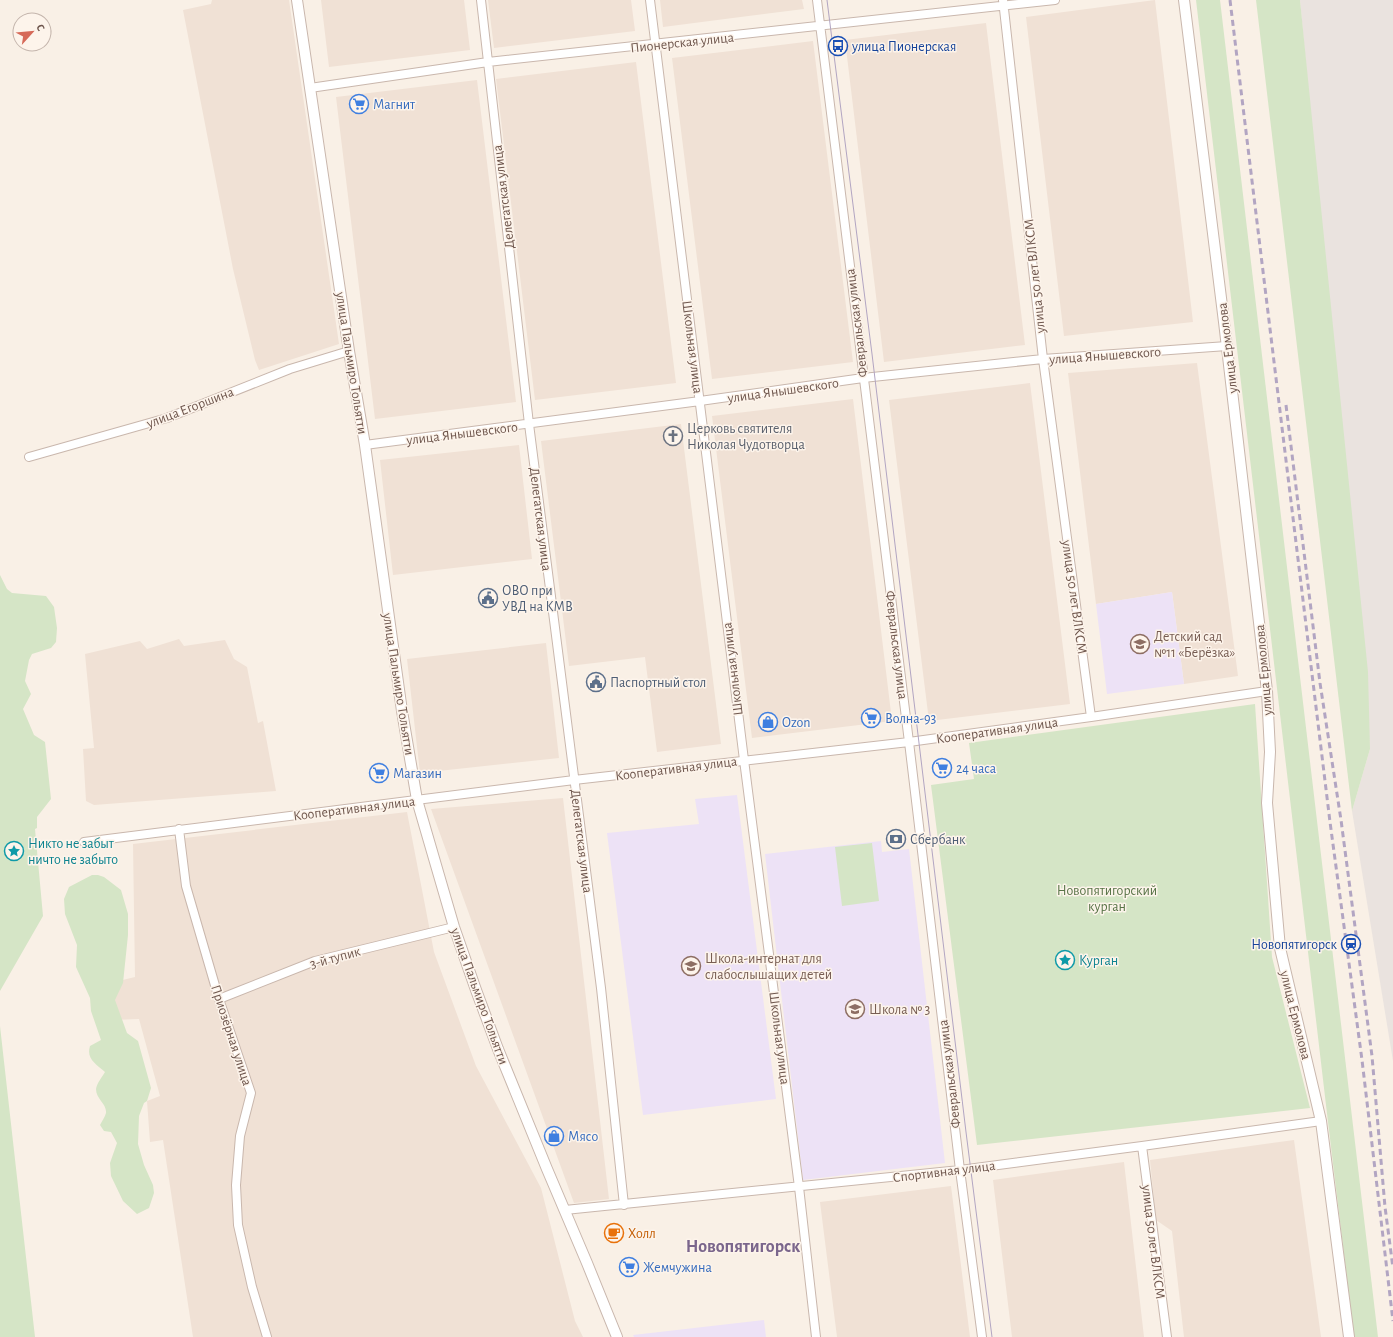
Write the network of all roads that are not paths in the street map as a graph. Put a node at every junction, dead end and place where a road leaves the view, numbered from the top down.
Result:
1 (297, 0) edge
2 (481, 0) edge
3 (650, 0) edge
4 (817, 0) edge
5 (1055, 0) edge
6 (1184, 0) edge
7 (1003, 3) edge
8 (820, 26) junction
9 (655, 44) junction
10 (488, 62) junction
11 (310, 88) junction
12 (1227, 346) junction
13 (349, 351) junction
14 (1043, 359) junction
15 (863, 378) junction
16 (700, 402) junction
17 (529, 424) junction
18 (365, 445) junction
19 (30, 457) dead end
20 (1267, 691) junction
21 (1091, 717) junction
22 (909, 742) junction
23 (744, 760) junction
24 (574, 780) junction
25 (417, 800) junction
26 (179, 829) junction
27 (84, 842) dead end
28 (454, 927) junction
29 (219, 999) junction
30 (1321, 1121) junction
31 (1142, 1146) junction
32 (960, 1170) junction
33 (799, 1187) junction
34 (624, 1205) junction
35 (565, 1210) junction
36 (267, 1337) edge
37 (616, 1337) edge
38 (816, 1337) edge
39 (982, 1337) edge
40 (1166, 1337) edge
41 (1349, 1337) edge

1 - 11 street, улица Пальмиро Тольятти
2 - 10 street, Делегатская улица
3 - 9 street, Школьная улица
4 - 8 street, Февральская улица
5 - 7 street, Пионерская улица
6 - 12 street, улица Ермолова
7 - 8 street, Пионерская улица
7 - 14 street, улица 50 лет ВЛКСМ
8 - 9 street, Пионерская улица
8 - 15 street, Февральская улица
9 - 10 street, Пионерская улица
9 - 16 street, Школьная улица
10 - 11 street, Пионерская улица
10 - 17 street, Делегатская улица
11 - 13 street, улица Пальмиро Тольятти
12 - 14 street, улица Янышевского
12 - 20 street, улица Ермолова
13 - 18 street, улица Пальмиро Тольятти
13 - 19 street, улица Егоршина
14 - 15 street, улица Янышевского
14 - 21 street, улица 50 лет ВЛКСМ
15 - 16 street, улица Янышевского
15 - 22 street, Февральская улица
16 - 17 street, улица Янышевского
16 - 23 street, Школьная улица
17 - 18 street, улица Янышевского
17 - 24 street, Делегатская улица
18 - 25 street, улица Пальмиро Тольятти
20 - 21 street, Кооперативная улица
20 - 30 street, улица Ермолова
21 - 22 street, Кооперативная улица
22 - 23 street, Кооперативная улица
22 - 32 street, Февральская улица
23 - 24 street, Кооперативная улица
23 - 33 street, Школьная улица
24 - 25 street, Кооперативная улица
24 - 34 street, Делегатская улица
25 - 26 street, Кооперативная улица
25 - 28 street, улица Пальмиро Тольятти
26 - 27 street, Кооперативная улица
26 - 29 street, Приозёрная улица
28 - 29 street, 3-й тупик
28 - 35 street, улица Пальмиро Тольятти
29 - 36 street, Приозёрная улица
30 - 31 street, Спортивная улица
30 - 41 street, улица Ермолова
31 - 32 street, Спортивная улица
31 - 40 street, улица 50 лет ВЛКСМ
32 - 33 street, Спортивная улица
32 - 39 street, Февральская улица
33 - 34 street, Спортивная улица
33 - 38 street, Школьная улица
34 - 35 street, Спортивная улица
35 - 37 street, улица Пальмиро Тольятти

